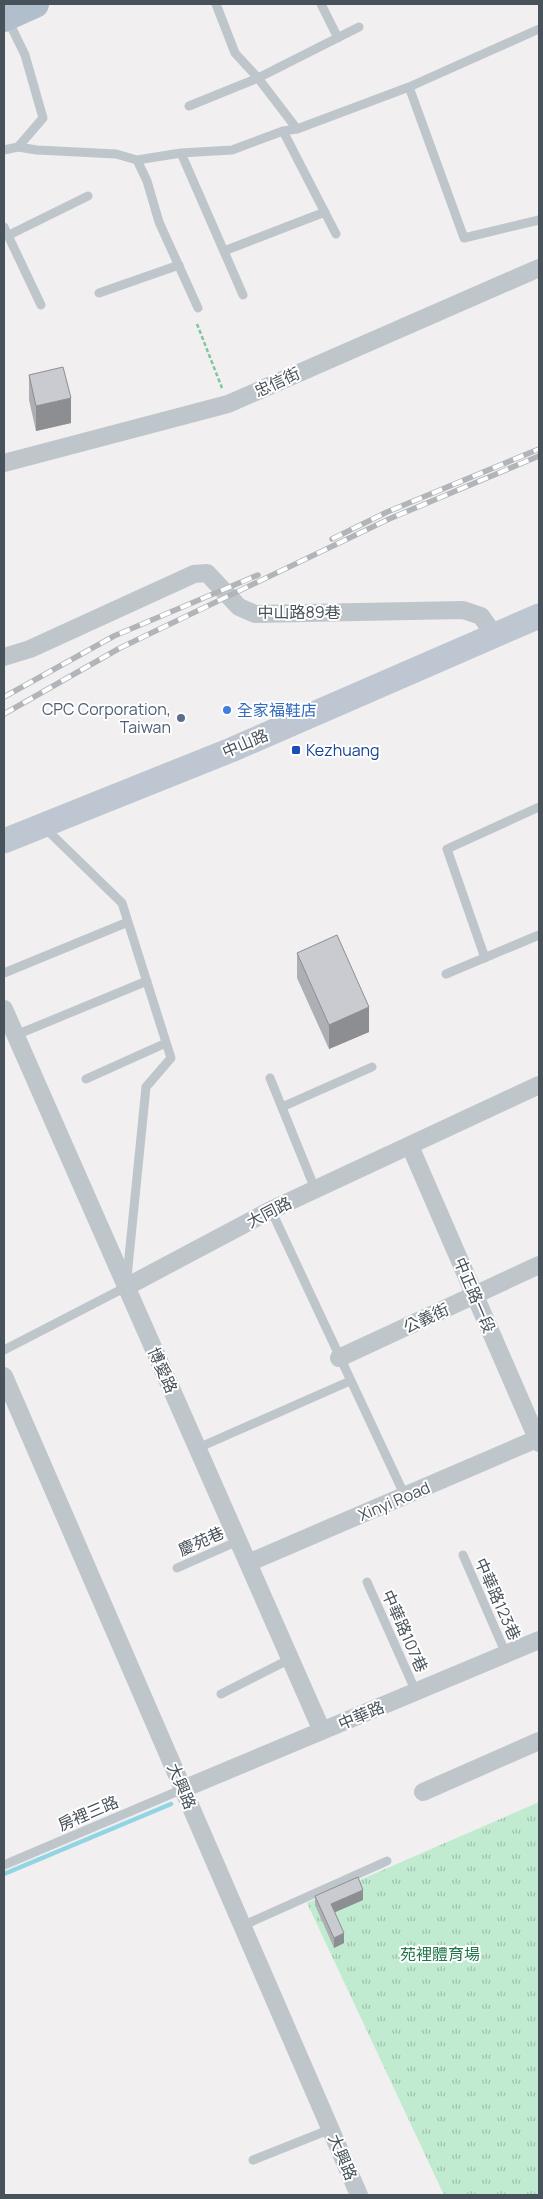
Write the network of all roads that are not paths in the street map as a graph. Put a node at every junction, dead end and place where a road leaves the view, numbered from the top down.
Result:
1 (35, 4) edge
2 (216, 4) edge
3 (321, 4) edge
4 (5, 17) edge
5 (359, 27) dead end
6 (539, 29) edge
7 (338, 38) junction
8 (258, 78) junction
9 (409, 87) junction
10 (189, 106) dead end
11 (296, 129) junction
12 (283, 131) junction
13 (18, 147) junction
14 (4, 150) edge
15 (180, 153) junction
16 (137, 160) junction
17 (88, 196) dead end
18 (324, 212) junction
19 (539, 220) edge
20 (4, 227) edge
21 (336, 234) dead end
22 (8, 236) junction
23 (224, 251) junction
24 (179, 265) junction
25 (539, 268) edge
26 (99, 293) dead end
27 (243, 294) dead end
28 (41, 304) dead end
29 (198, 308) dead end
30 (4, 463) edge
31 (539, 616) edge
32 (495, 636) junction
33 (4, 657) edge
34 (539, 807) edge
35 (43, 826) junction
36 (4, 841) edge
37 (128, 922) junction
38 (539, 935) edge
39 (485, 958) junction
40 (4, 973) edge
41 (446, 974) dead end
42 (147, 981) junction
43 (4, 1009) edge
44 (16, 1036) junction
45 (166, 1043) junction
46 (372, 1067) dead end
47 (270, 1078) dead end
48 (86, 1079) dead end
49 (539, 1085) edge
50 (282, 1107) junction
51 (410, 1146) junction
52 (316, 1190) junction
53 (272, 1210) junction
54 (539, 1266) edge
55 (126, 1287) junction
56 (475, 1295) junction
57 (4, 1350) edge
58 (339, 1358) junction
59 (4, 1376) edge
60 (350, 1381) junction
61 (539, 1440) edge
62 (198, 1448) junction
63 (405, 1496) junction
64 (238, 1541) junction
65 (462, 1555) dead end
66 (248, 1563) junction
67 (176, 1568) dead end
68 (367, 1582) dead end
69 (539, 1640) edge
70 (506, 1654) junction
71 (290, 1659) junction
72 (416, 1692) junction
73 (221, 1694) dead end
74 (322, 1731) junction
75 (539, 1741) edge
76 (183, 1789) junction
77 (423, 1792) dead end
78 (387, 1861) dead end
79 (4, 1865) edge
80 (242, 1926) junction
81 (330, 2129) junction
82 (253, 2160) dead end
83 (360, 2195) edge

1 - 4 main road
2 - 8 lane
3 - 7 lane
4 - 13 lane
5 - 7 lane
6 - 9 lane
7 - 8 lane
8 - 10 lane
8 - 11 lane
9 - 11 lane
9 - 19 lane
11 - 12 lane
12 - 15 lane
12 - 18 lane
13 - 14 lane
13 - 16 lane
15 - 16 lane
15 - 23 lane
16 - 24 lane
17 - 22 lane
18 - 21 lane
18 - 23 lane
20 - 22 lane
22 - 28 lane
23 - 27 lane
24 - 26 lane
24 - 29 lane
25 - 30 street, 忠信街
31 - 32 street, 中山路
32 - 33 street, 中山路89巷
32 - 35 street, 中山路
34 - 39 lane
35 - 36 street, 中山路
35 - 37 lane
37 - 40 lane
37 - 42 lane
38 - 39 lane
39 - 41 lane
42 - 44 lane
42 - 45 lane
43 - 44 street, 博愛路
44 - 55 street, 博愛路
45 - 48 lane
45 - 55 lane
46 - 50 lane
47 - 50 lane
49 - 51 street, 大同路
50 - 52 lane
51 - 52 street, 大同路
51 - 56 street, 中正路一段
52 - 53 street, 大同路
53 - 55 street, 大同路
53 - 58 lane
54 - 56 street, 公義街
55 - 57 lane, 大同路
55 - 62 street, 博愛路
56 - 58 street, 公義街
56 - 61 street, 中正路一段
58 - 60 lane
59 - 76 street, 大興路
60 - 62 lane
60 - 63 lane
61 - 63 street, Xinyi Road
62 - 64 street, 博愛路
63 - 66 street, Xinyi Road
64 - 66 street, 博愛路
64 - 67 lane, 慶苑巷
65 - 70 lane, 中華路123巷
66 - 71 street, 博愛路
68 - 72 lane, 中華路107巷
69 - 70 street, 中華路
70 - 72 street, 中華路
71 - 73 lane
71 - 74 street, 博愛路
72 - 74 street, 中華路
74 - 76 street, 中華路
75 - 77 street
76 - 79 lane, 房裡三路
76 - 80 street, 大興路
78 - 80 lane
80 - 81 street, 大興路
81 - 82 lane
81 - 83 street, 大興路

